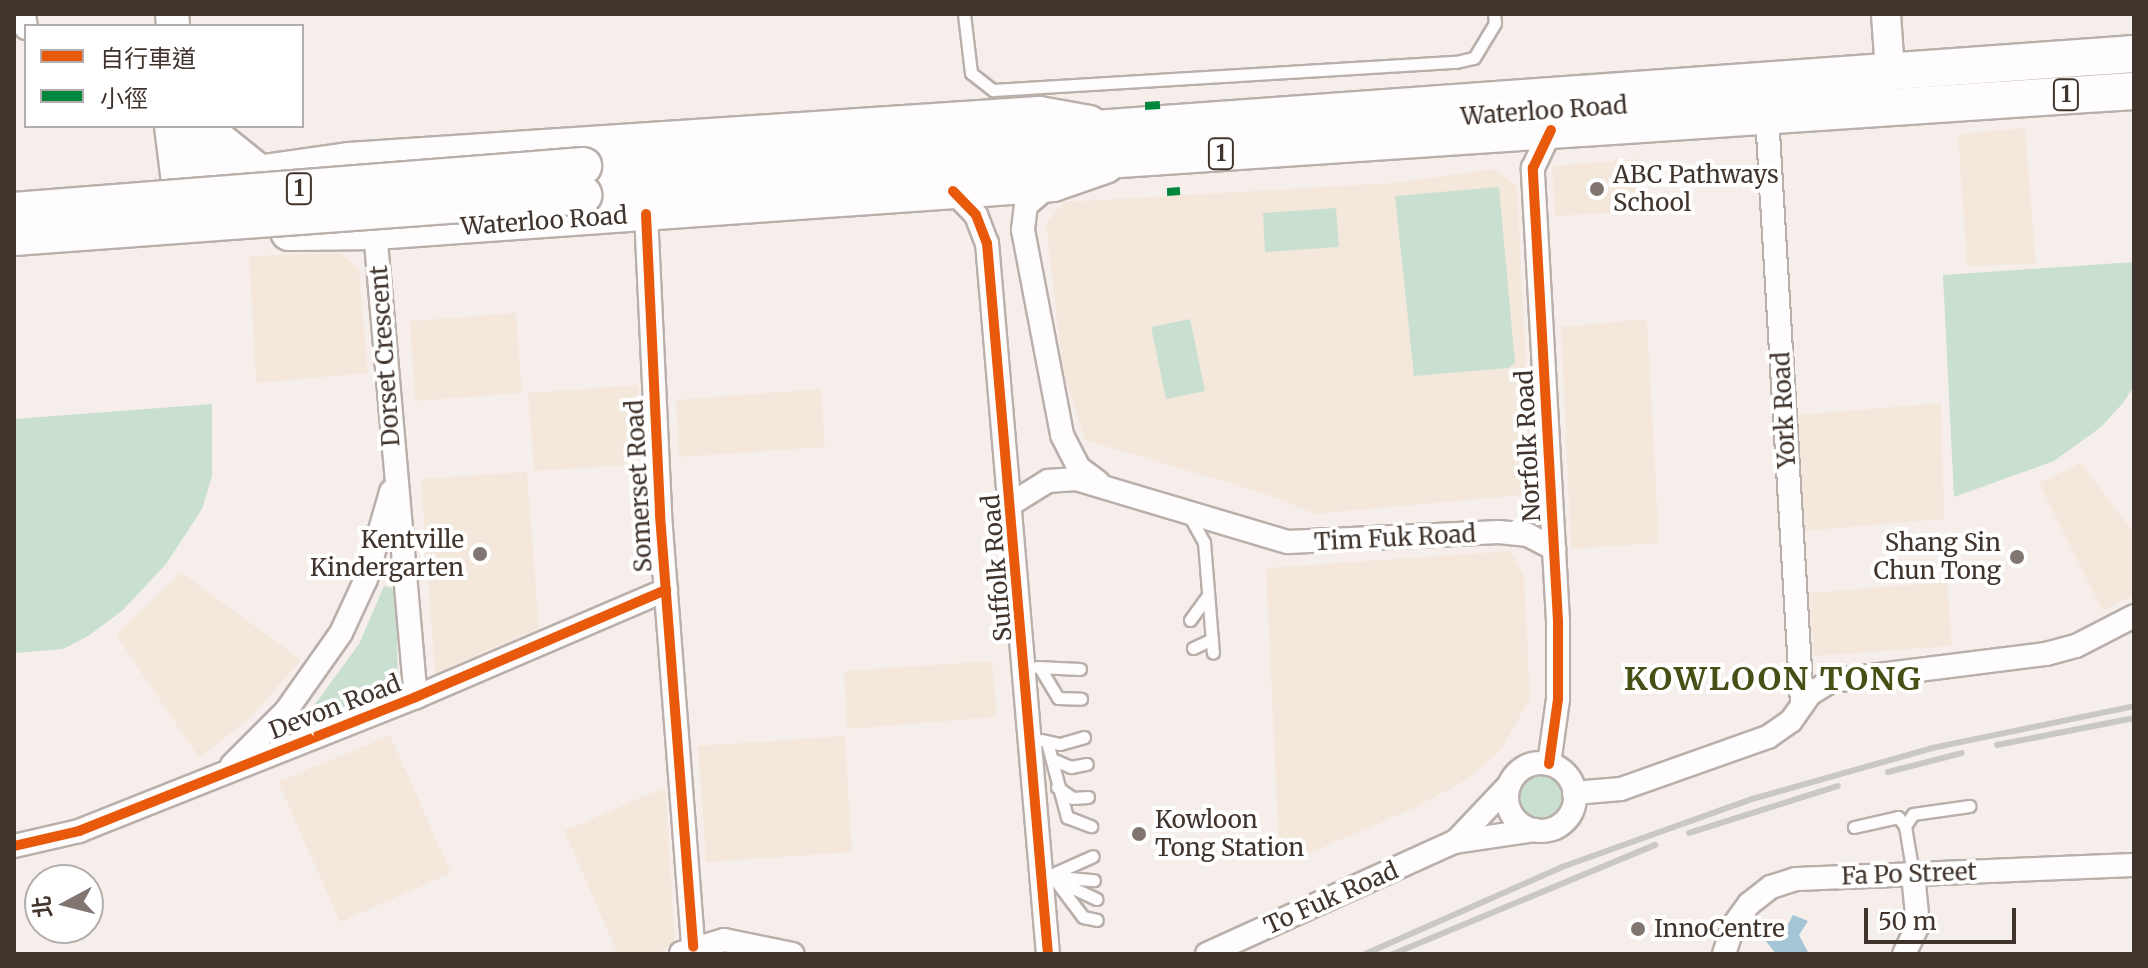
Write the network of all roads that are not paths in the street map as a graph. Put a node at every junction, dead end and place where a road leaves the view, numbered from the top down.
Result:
1 (964, 14) edge
2 (1494, 14) edge
3 (1886, 14) edge
4 (2134, 54) edge
5 (1890, 71) junction
6 (2134, 91) edge
7 (1922, 104) junction
8 (1767, 116) junction
9 (1102, 127) junction
10 (193, 128) edge
11 (194, 128) edge
12 (1551, 130) junction
13 (349, 161) junction
14 (1118, 161) junction
15 (256, 171) junction
16 (583, 181) junction
17 (191, 183) junction
18 (1053, 183) junction
19 (953, 191) junction
20 (14, 197) edge
21 (14, 211) edge
22 (646, 214) junction
23 (363, 231) junction
24 (197, 235) junction
25 (14, 237) edge
26 (14, 251) edge
27 (395, 480) junction
28 (1098, 482) junction
29 (1011, 504) junction
30 (1173, 505) junction
31 (1554, 549) junction
32 (666, 590) junction
33 (1209, 593) junction
34 (2134, 616) edge
35 (1190, 620) dead end
36 (1212, 639) junction
37 (1193, 648) dead end
38 (1213, 653) dead end
39 (1032, 663) junction
40 (1080, 669) dead end
41 (416, 697) junction
42 (1081, 699) dead end
43 (1558, 699) junction
44 (1802, 704) junction
45 (1084, 737) dead end
46 (1039, 739) junction
47 (1052, 759) junction
48 (1087, 764) dead end
49 (1549, 764) junction
50 (226, 771) junction
51 (1509, 785) junction
52 (1057, 787) junction
53 (1613, 791) junction
54 (1574, 793) junction
55 (1088, 797) dead end
56 (1969, 806) dead end
57 (1091, 826) dead end
58 (1905, 826) junction
59 (1854, 827) dead end
60 (1535, 830) junction
61 (1454, 842) junction
62 (14, 846) edge
63 (1093, 856) dead end
64 (2134, 865) edge
65 (1913, 874) junction
66 (1047, 877) junction
67 (1094, 880) dead end
68 (1096, 899) dead end
69 (1097, 920) dead end
70 (687, 951) edge
71 (793, 954) edge
72 (1048, 954) edge
73 (1207, 954) edge
74 (1724, 954) edge
75 (1904, 954) edge

1 - 2 lane
3 - 5 street
4 - 5 main road, Waterloo Road / 1
5 - 7 main road
5 - 9 main road, Waterloo Road / 1
6 - 7 main road, Waterloo Road / 1
7 - 8 main road, Waterloo Road / 1
8 - 12 main road, Waterloo Road / 1
8 - 44 street, York Road
9 - 13 main road, Waterloo Road
9 - 16 main road, Waterloo Road / 1
10 - 17 main road
11 - 15 main road
12 - 14 main road, Waterloo Road / 1
12 - 31 street, Norfolk Road
13 - 15 main road, Waterloo Road
13 - 23 main road
14 - 16 main road, Waterloo Road / 1
14 - 18 main road, Waterloo Road
15 - 17 main road, Waterloo Road
16 - 21 main road, Waterloo Road / 1, bridge
16 - 25 main road, Waterloo Road / 1, bridge
17 - 20 main road, Waterloo Road
17 - 24 main road
18 - 19 main road, Waterloo Road
18 - 28 street, Tim Fuk Road
19 - 22 main road, Waterloo Road
19 - 29 street, Suffolk Road
22 - 23 main road, Waterloo Road
22 - 32 street, Somerset Road
23 - 24 main road, Waterloo Road
23 - 27 street, Dorset Crescent
24 - 26 main road, Waterloo Road
27 - 41 street, Dorset Crescent
27 - 50 street, Dorset Crescent
28 - 29 street, Tim Fuk Road
28 - 30 street, Tim Fuk Road
29 - 39 street, Suffolk Road
30 - 31 street, Tim Fuk Road
30 - 33 lane
31 - 43 street, Norfolk Road
32 - 41 street, Devon Road
32 - 70 street, Somerset Road
33 - 35 lane
33 - 36 lane
34 - 44 street
36 - 37 lane
36 - 38 lane
39 - 40 lane
39 - 42 lane
39 - 46 street, Suffolk Road
41 - 50 street, Devon Road
43 - 49 street, Norfolk Road
43 - 53 street
44 - 53 street
45 - 46 lane
46 - 47 lane
46 - 66 street, Suffolk Road
47 - 48 lane
47 - 52 lane
49 - 51 street, To Fuk Road
49 - 54 street
50 - 62 street, Devon Road
51 - 60 street
51 - 61 street, To Fuk Road
52 - 55 lane
52 - 57 lane
53 - 54 street
54 - 60 street, To Fuk Road
56 - 58 lane
58 - 59 lane
58 - 65 lane
60 - 61 street, To Fuk Road
61 - 73 street, To Fuk Road
63 - 66 lane
64 - 65 street, Fa Po Street
65 - 74 street, Fa Po Street
65 - 75 street
66 - 67 lane
66 - 68 lane
66 - 69 lane
66 - 72 street, Suffolk Road
70 - 71 street

